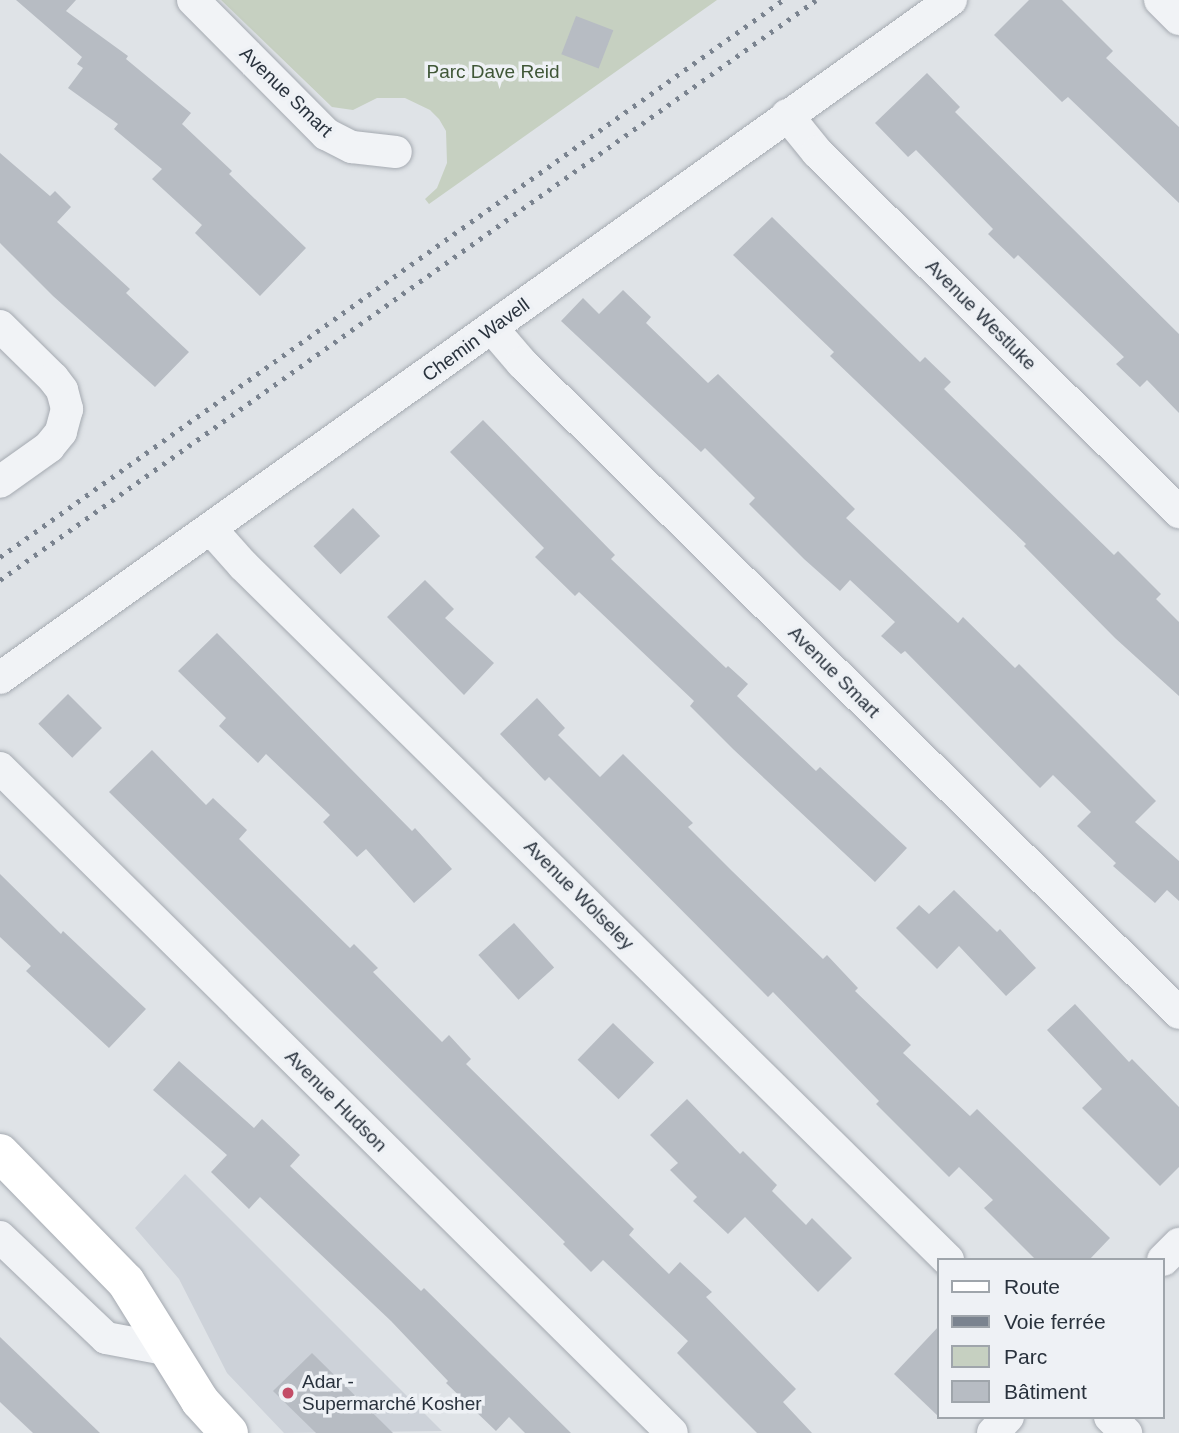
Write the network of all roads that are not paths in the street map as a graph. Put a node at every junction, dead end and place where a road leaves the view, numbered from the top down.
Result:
1 (192, 0) edge
2 (951, 0) edge
3 (787, 115) junction
4 (396, 152) dead end
5 (0, 326) edge
6 (492, 328) junction
7 (0, 482) edge
8 (1179, 512) edge
9 (211, 529) junction
10 (0, 678) edge
11 (0, 768) edge
12 (1179, 1013) edge
13 (0, 1153) edge
14 (0, 1237) edge
15 (1179, 1244) edge
16 (946, 1258) edge
17 (1165, 1258) edge
18 (170, 1350) junction
19 (1006, 1419) edge
20 (1112, 1419) edge
21 (229, 1433) edge
22 (672, 1433) edge
23 (993, 1433) edge
24 (1126, 1433) edge

1 - 4 street, Avenue Smart
2 - 3 street, Chemin Wavell
3 - 6 street, Chemin Wavell
3 - 8 street, Avenue Westluke
5 - 7 street
6 - 9 street, Chemin Wavell
6 - 12 street, Avenue Smart
9 - 10 street, Chemin Wavell
9 - 16 street, Avenue Wolseley
11 - 22 street, Avenue Hudson
13 - 18 street
14 - 18 street
15 - 17 street
18 - 21 street
19 - 23 street
20 - 24 street

